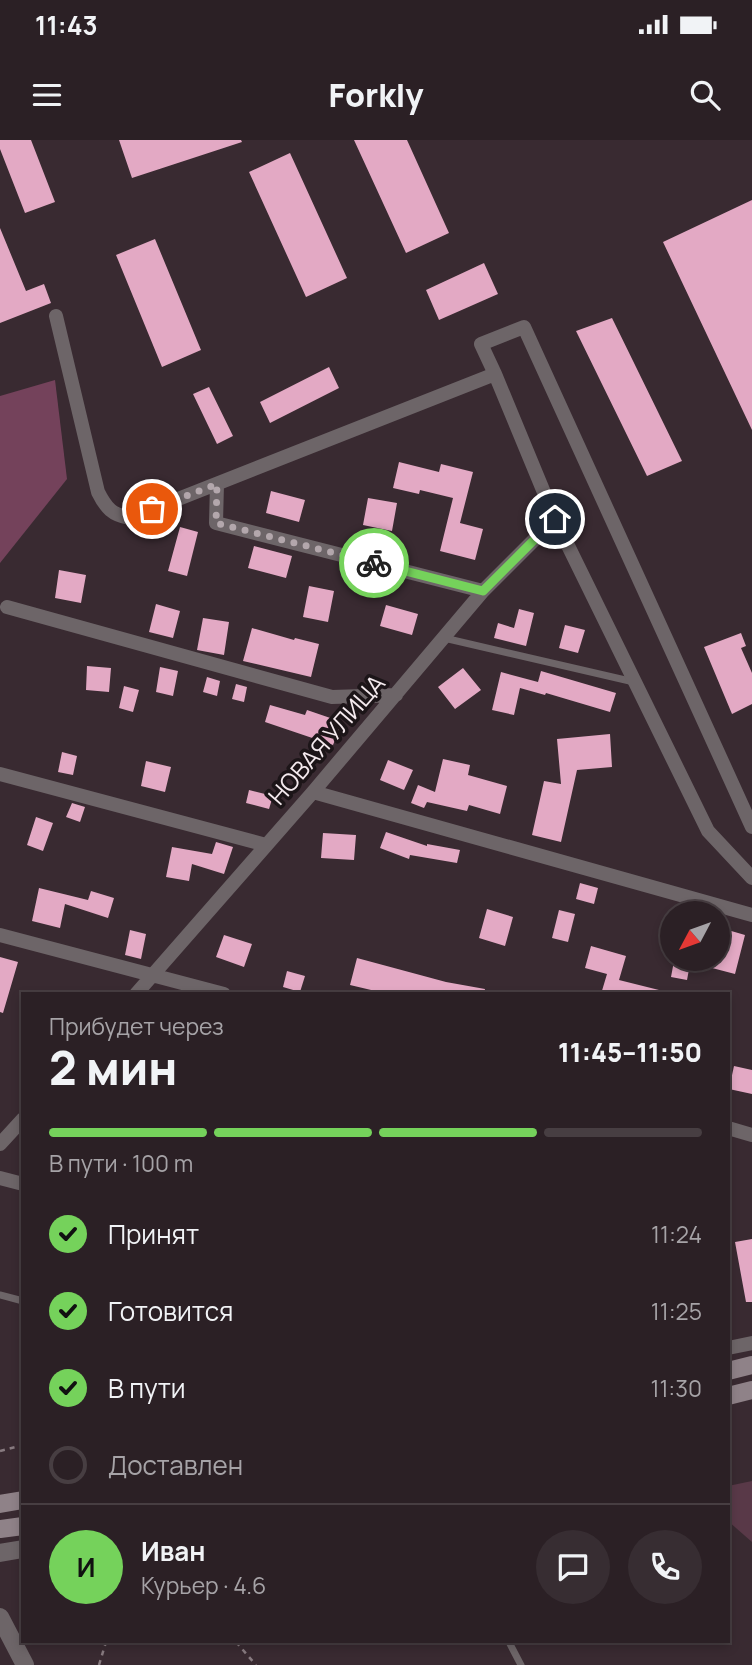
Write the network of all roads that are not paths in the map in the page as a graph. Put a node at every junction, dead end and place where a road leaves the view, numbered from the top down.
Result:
1 (56, 316) dead end
2 (495, 374) junction
3 (217, 484) junction
4 (555, 519) junction
5 (483, 591) junction
6 (7, 607) dead end
7 (444, 638) junction
8 (636, 683) junction
9 (396, 695) junction
10 (0, 774) edge
11 (313, 792) junction
12 (752, 827) edge
13 (266, 845) junction
14 (752, 878) edge
15 (752, 915) edge
16 (0, 935) edge
17 (153, 975) junction
18 (138, 992) edge
19 (217, 992) edge
20 (21, 1121) edge
21 (730, 1129) edge
22 (752, 1135) edge
23 (0, 1144) edge
24 (0, 1178) edge
25 (21, 1183) edge
26 (0, 1295) edge
27 (21, 1300) edge
28 (752, 1343) edge
29 (730, 1348) edge
30 (752, 1365) edge
31 (730, 1370) edge
32 (752, 1390) edge
33 (730, 1396) edge
34 (21, 1500) edge
35 (0, 1504) edge
36 (21, 1526) edge
37 (0, 1530) edge
38 (21, 1549) edge
39 (0, 1553) edge
40 (0, 1617) edge
41 (510, 1643) edge
42 (25, 1665) edge
43 (521, 1665) edge

1 - 3 street
2 - 3 street
2 - 4 street
2 - 12 street
3 - 5 street
4 - 5 street, НОВАЯ УЛИЦА
4 - 8 street
5 - 7 street, НОВАЯ УЛИЦА
6 - 9 street
7 - 8 lane
7 - 9 street, НОВАЯ УЛИЦА
8 - 14 street
9 - 11 street, НОВАЯ УЛИЦА
10 - 13 street
11 - 13 street, НОВАЯ УЛИЦА
11 - 15 street
13 - 17 street, НОВАЯ УЛИЦА
16 - 17 street
17 - 18 street, НОВАЯ УЛИЦА
17 - 19 street
20 - 23 street
21 - 22 street
24 - 25 street
26 - 27 lane
28 - 29 street
30 - 31 main road
32 - 33 main road
34 - 35 main road
36 - 37 main road
38 - 39 street
40 - 42 street
41 - 43 lane

